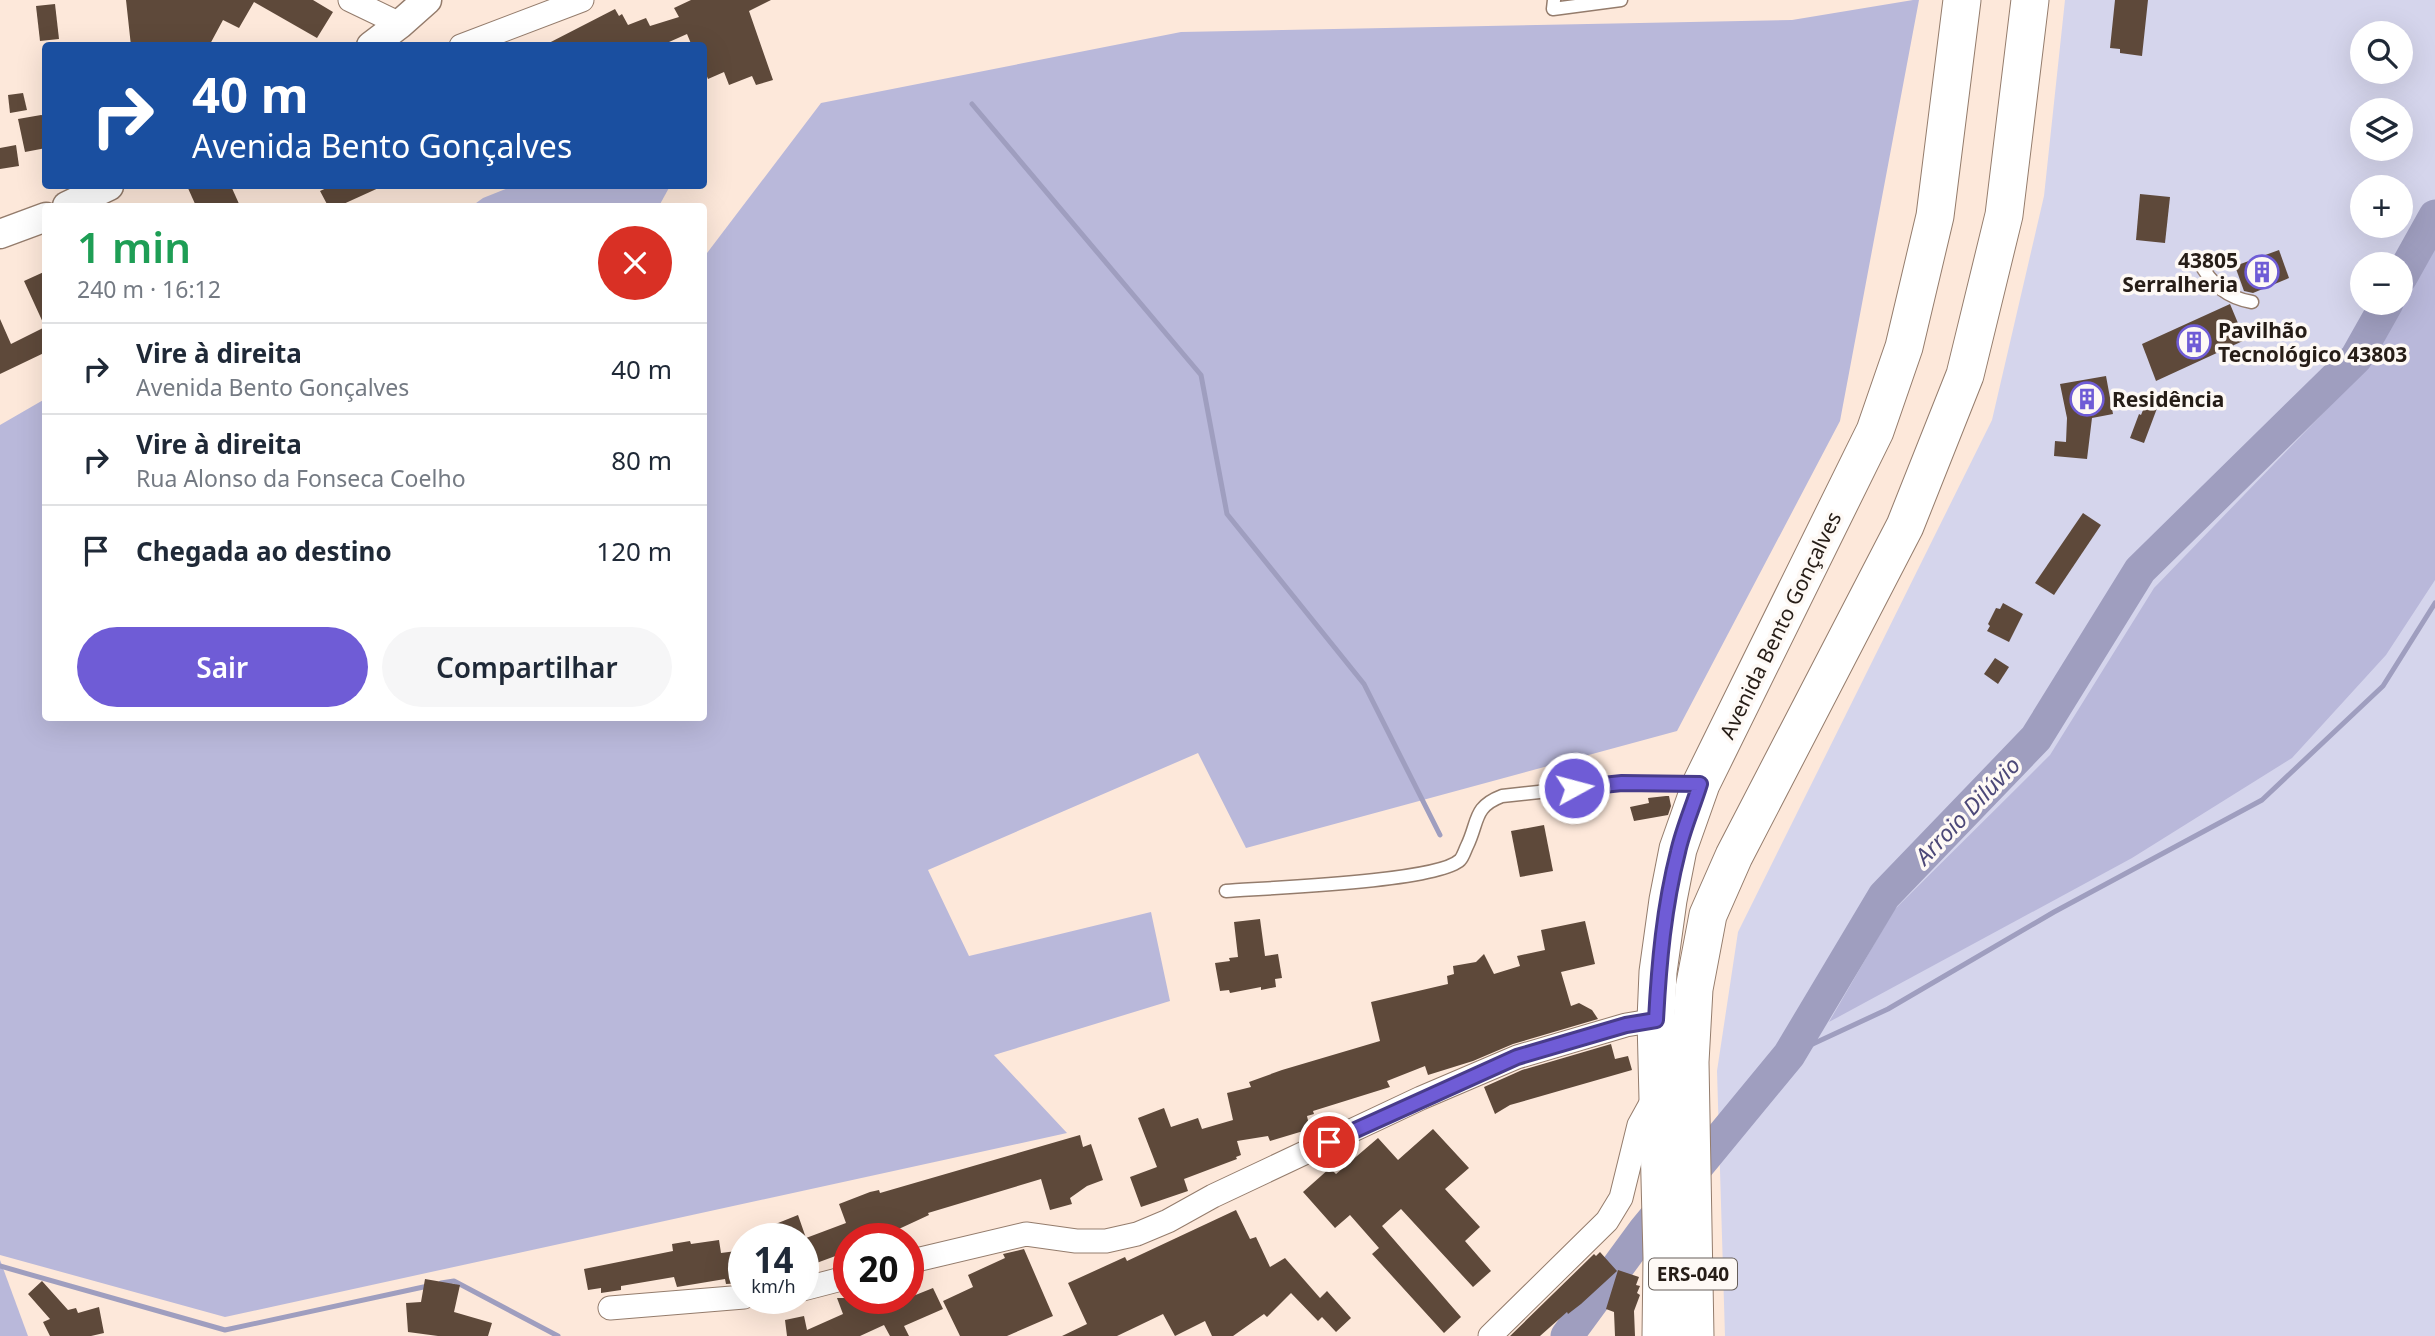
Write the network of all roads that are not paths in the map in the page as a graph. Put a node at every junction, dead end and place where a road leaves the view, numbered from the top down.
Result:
1 (350, 0) edge
2 (427, 0) edge
3 (582, 0) edge
4 (1554, 0) edge
5 (1621, 0) edge
6 (1962, 0) edge
7 (2030, 0) edge
8 (400, 24) junction
9 (376, 42) edge
10 (472, 42) edge
11 (103, 189) edge
12 (72, 203) edge
13 (42, 218) edge
14 (0, 234) edge
15 (2199, 261) dead end
16 (2252, 302) dead end
17 (1700, 784) junction
18 (1226, 891) dead end
19 (1656, 1020) junction
20 (1675, 1095) junction
21 (924, 1258) edge
22 (728, 1298) edge
23 (610, 1308) dead end
24 (1490, 1336) edge
25 (1661, 1336) edge
26 (1695, 1336) edge

1 - 8 street
2 - 8 street
3 - 10 street
4 - 5 lane
6 - 17 main road, Avenida Bento Gonçalves
7 - 20 main road, Avenida Bento Gonçalves
8 - 9 street
11 - 12 street
13 - 14 street
15 - 16 lane
17 - 18 lane
17 - 19 main road, Avenida Bento Gonçalves
19 - 20 main road, Avenida Bento Gonçalves
19 - 21 street
20 - 24 street
20 - 25 main road, Avenida Bento Gonçalves / ERS-040
20 - 26 main road, Avenida Bento Gonçalves / ERS-040
22 - 23 street

